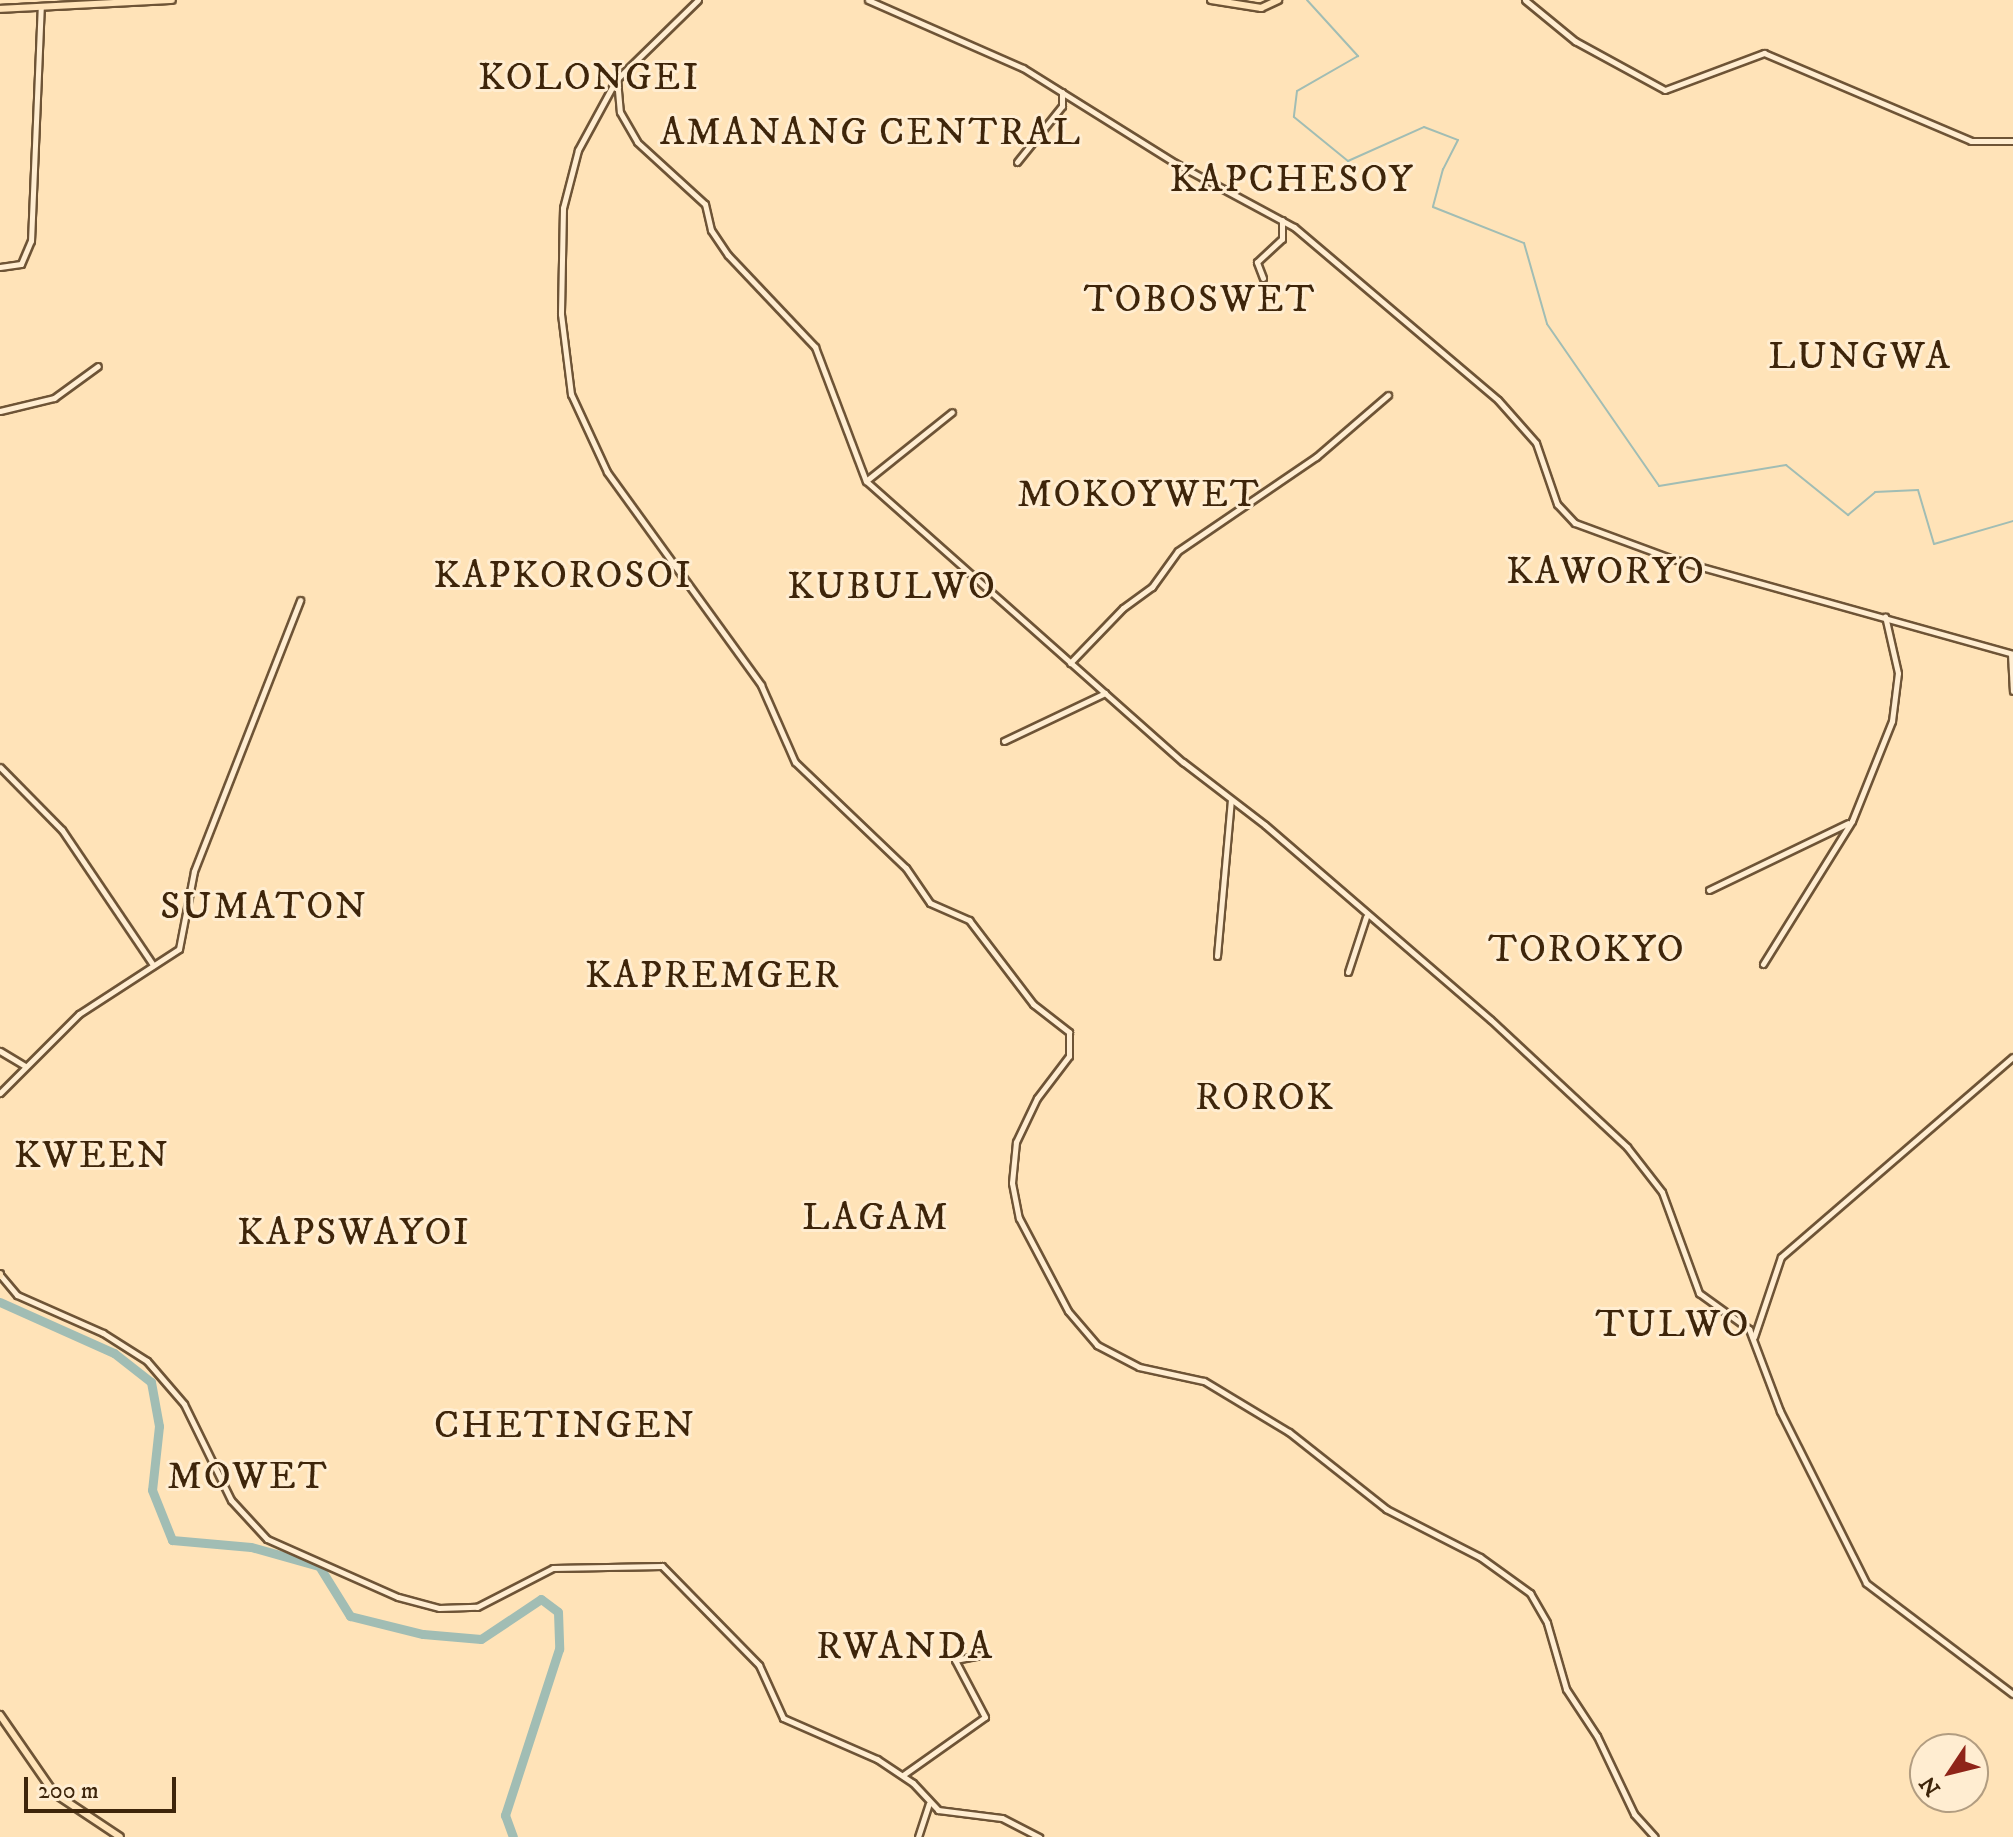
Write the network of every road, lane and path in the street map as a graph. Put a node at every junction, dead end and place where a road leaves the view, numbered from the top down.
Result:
1 (172, 0) edge
2 (698, 0) edge
3 (868, 0) edge
4 (1211, 0) edge
5 (1278, 0) edge
6 (1525, 0) edge
7 (144, 1) edge
8 (89, 2) edge
9 (41, 7) junction
10 (0, 9) edge
11 (617, 79) junction
12 (1062, 91) junction
13 (2013, 141) edge
14 (1017, 162) dead end
15 (1282, 219) junction
16 (0, 267) edge
17 (1263, 278) dead end
18 (98, 366) dead end
19 (1388, 395) dead end
20 (0, 411) edge
21 (952, 412) dead end
22 (866, 481) junction
23 (300, 600) dead end
24 (1885, 615) junction
25 (2012, 654) edge
26 (1070, 663) junction
27 (2013, 691) edge
28 (1105, 693) junction
29 (1004, 741) dead end
30 (0, 767) edge
31 (1231, 799) junction
32 (1852, 821) junction
33 (1709, 890) dead end
34 (1366, 917) junction
35 (1217, 956) dead end
36 (1763, 964) dead end
37 (153, 965) junction
38 (1348, 972) dead end
39 (0, 1051) edge
40 (2013, 1057) edge
41 (25, 1066) junction
42 (0, 1093) edge
43 (0, 1275) edge
44 (1753, 1338) junction
45 (980, 1655) dead end
46 (2012, 1692) edge
47 (0, 1715) edge
48 (903, 1775) junction
49 (929, 1804) junction
50 (120, 1837) edge
51 (918, 1837) edge
52 (1039, 1837) edge
53 (1655, 1837) edge

1 - 7 main road
2 - 11 street
3 - 12 street
4 - 5 main road
6 - 13 street
7 - 8 main road
8 - 9 main road
9 - 10 main road
9 - 16 street
11 - 22 street
11 - 53 street
12 - 14 street
12 - 15 street
15 - 17 street
15 - 24 street
18 - 20 street
19 - 26 street
21 - 22 street
22 - 26 street
23 - 37 street
24 - 25 street
24 - 32 street
25 - 27 street
26 - 28 street
28 - 29 street
28 - 31 street
30 - 37 street
31 - 34 street
31 - 35 street
32 - 33 street
32 - 36 street
34 - 38 street
34 - 44 street
37 - 41 street
39 - 41 street
40 - 44 street
41 - 42 street
43 - 48 street
44 - 46 street
45 - 48 street
47 - 50 main road
48 - 49 street
49 - 51 street
49 - 52 street

